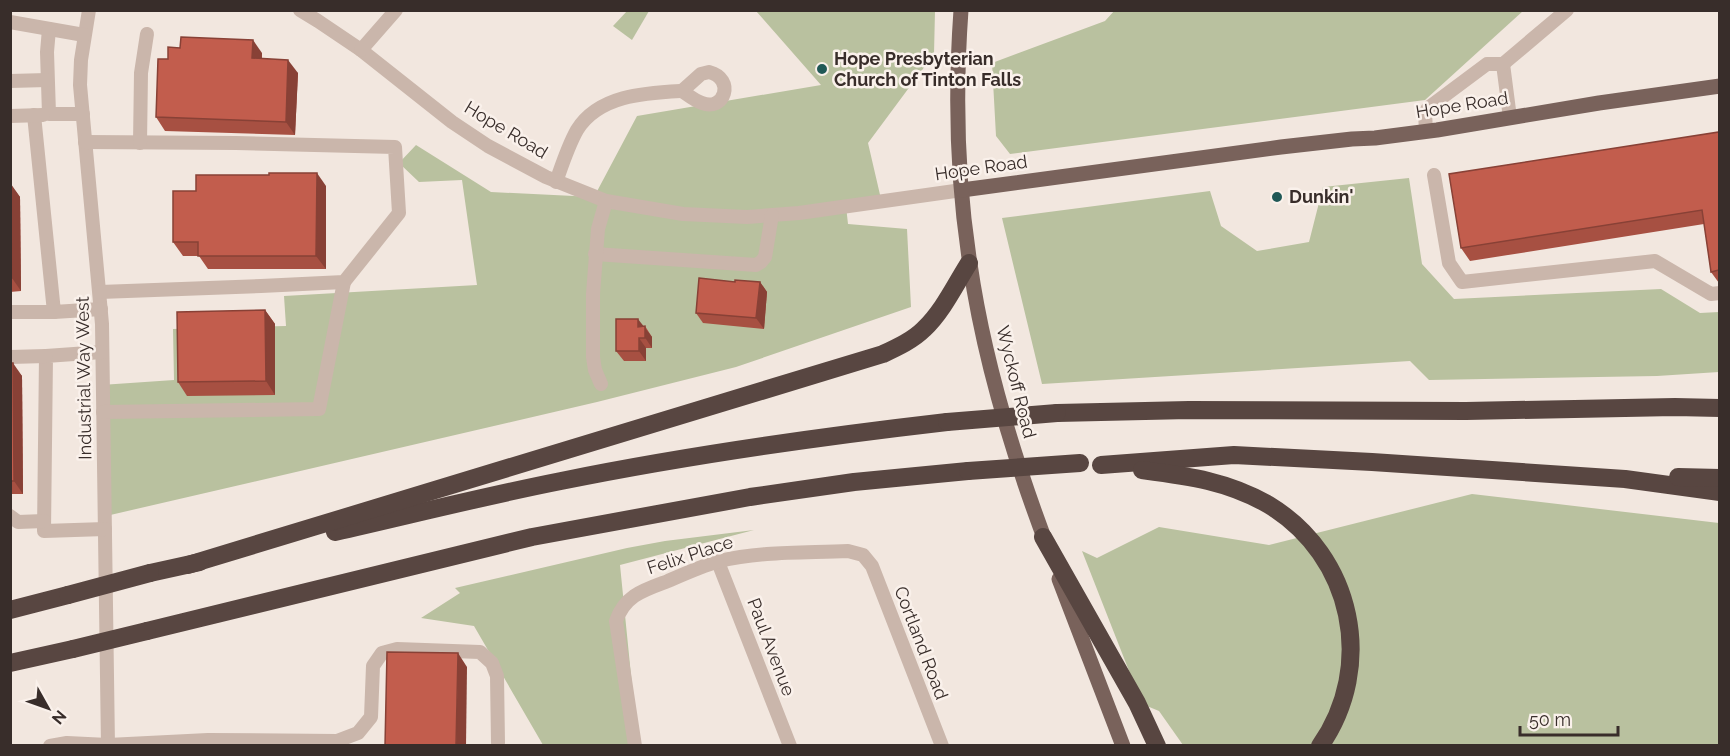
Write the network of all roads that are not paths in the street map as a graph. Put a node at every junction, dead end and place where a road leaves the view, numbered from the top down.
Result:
1 (89, 10) edge
2 (300, 10) edge
3 (396, 10) edge
4 (961, 10) edge
5 (1567, 10) edge
6 (10, 22) edge
7 (49, 29) junction
8 (147, 34) dead end
9 (84, 35) junction
10 (361, 50) junction
11 (1503, 64) junction
12 (47, 80) junction
13 (10, 81) edge
14 (1719, 86) edge
15 (682, 91) dead end
16 (49, 114) junction
17 (83, 114) junction
18 (34, 115) junction
19 (10, 116) edge
20 (1510, 118) junction
21 (1426, 131) junction
22 (85, 142) junction
23 (140, 143) junction
24 (1434, 175) dead end
25 (556, 182) junction
26 (962, 190) junction
27 (606, 201) junction
28 (772, 215) junction
29 (595, 254) junction
30 (969, 263) junction
31 (344, 282) junction
32 (100, 292) junction
33 (1719, 293) edge
34 (101, 309) junction
35 (10, 312) edge
36 (54, 312) junction
37 (102, 352) junction
38 (46, 356) junction
39 (10, 357) edge
40 (601, 384) dead end
41 (1719, 401) edge
42 (1675, 407) junction
43 (1719, 408) edge
44 (103, 412) junction
45 (1101, 465) junction
46 (1719, 478) edge
47 (1625, 479) junction
48 (1719, 492) edge
49 (44, 522) junction
50 (13, 523) edge
51 (105, 528) junction
52 (1043, 537) junction
53 (863, 555) joint
54 (718, 562) junction
55 (188, 565) junction
56 (10, 610) edge
57 (10, 663) edge
58 (498, 743) dead end
59 (1120, 745) edge
60 (50, 746) edge
61 (108, 746) edge
62 (635, 746) edge
63 (790, 746) edge
64 (942, 746) edge
65 (1157, 746) edge
66 (1320, 746) edge

1 - 9 street, Industrial Way West
2 - 10 street, Hope Road
3 - 10 street
4 - 26 main road, Wyckoff Road
5 - 11 street
6 - 7 street
7 - 9 street
7 - 12 street
8 - 23 street
9 - 17 street, Industrial Way West
10 - 25 street, Hope Road
11 - 20 street
11 - 21 street
12 - 13 street
12 - 16 street
14 - 20 main road, Hope Road
15 - 25 street
16 - 17 street
16 - 18 street
17 - 22 street, Industrial Way West
18 - 19 street
18 - 36 street
20 - 21 main road, Hope Road
21 - 26 main road, Hope Road
22 - 23 street
22 - 32 street, Industrial Way West
23 - 31 street
24 - 33 street
25 - 27 street, Hope Road
26 - 28 street, Hope Road
26 - 30 main road, Wyckoff Road
27 - 28 street, Hope Road
27 - 29 street
28 - 29 street
29 - 40 street
30 - 52 main road, Wyckoff Road
30 - 55 highway
31 - 32 street
31 - 44 street
32 - 34 street, Industrial Way West
34 - 36 street
34 - 37 street, Industrial Way West
35 - 36 street
37 - 38 street
37 - 44 street, Industrial Way West
38 - 39 street
38 - 49 street
41 - 42 highway
42 - 43 highway
42 - 55 highway, bridge
44 - 51 street, Industrial Way West
45 - 47 highway
45 - 57 highway, bridge
45 - 66 highway
46 - 47 highway
47 - 48 highway
49 - 50 street
49 - 51 street
51 - 61 street, Industrial Way West
52 - 59 main road, Wyckoff Road
52 - 65 highway
53 - 54 street, Felix Place
53 - 64 street, Cortland Road
54 - 62 street, Felix Place
54 - 63 street, Paul Avenue
55 - 56 highway, bridge
58 - 61 street
60 - 61 street

